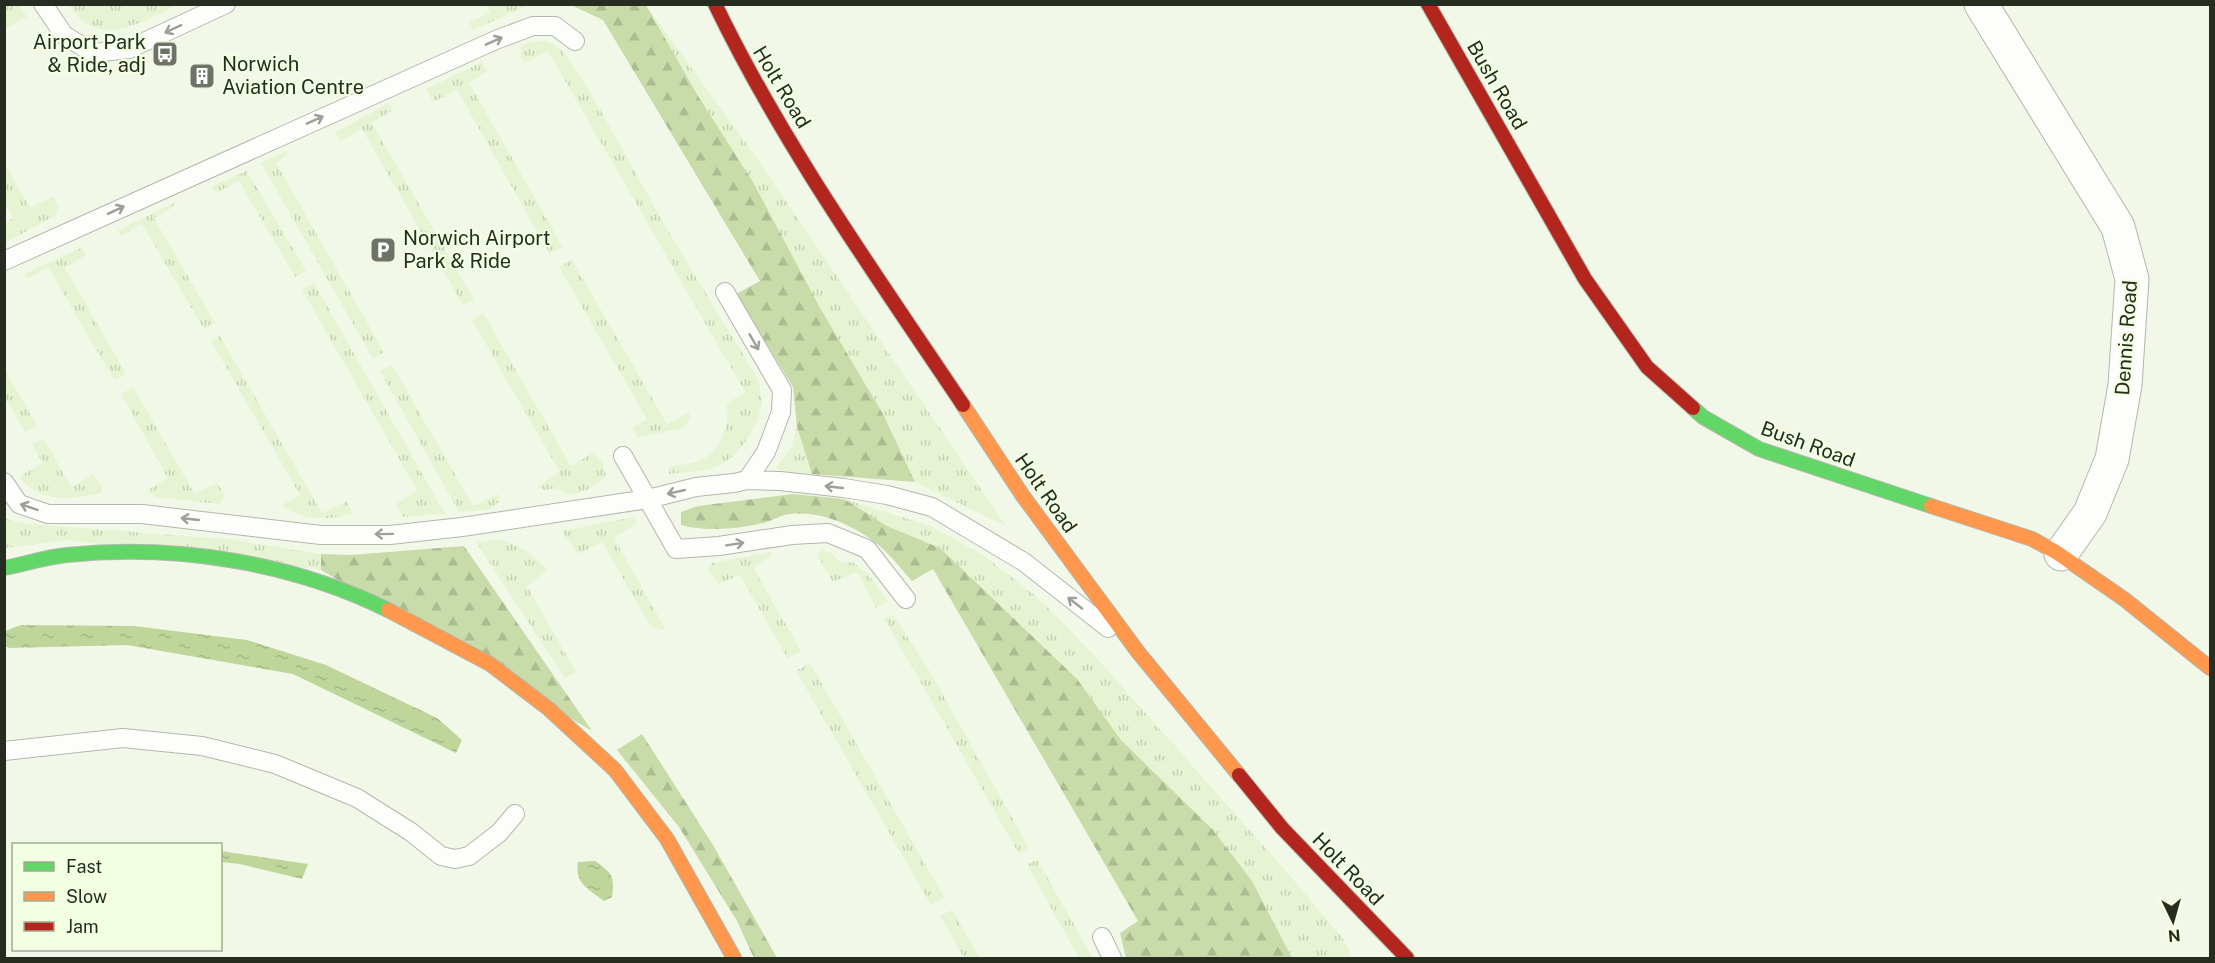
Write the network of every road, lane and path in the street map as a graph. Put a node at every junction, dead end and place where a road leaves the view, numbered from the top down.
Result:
1 (43, 4) edge
2 (226, 4) edge
3 (715, 4) edge
4 (1428, 4) edge
5 (1981, 4) edge
6 (575, 41) dead end
7 (4, 261) edge
8 (725, 291) dead end
9 (623, 456) dead end
10 (747, 480) junction
11 (4, 482) edge
12 (648, 499) junction
13 (2061, 555) junction
14 (4, 568) edge
15 (906, 599) dead end
16 (1138, 652) junction
17 (2211, 668) edge
18 (4, 751) edge
19 (515, 814) dead end
20 (1102, 937) dead end
21 (734, 958) edge
22 (1112, 958) edge
23 (1407, 958) edge

2 -> 1 lane
3 - 16 main road, Holt Road
4 - 13 main road, Bush Road
5 - 13 street, Dennis Road
7 -> 6 lane
8 -> 10 lane
9 - 12 lane
10 -> 12 lane
16 -> 10 lane
12 -> 11 lane
12 -> 15 lane
13 - 17 main road, Bush Road
14 - 21 main road
16 - 23 main road, Holt Road
18 - 19 lane
20 - 22 lane

